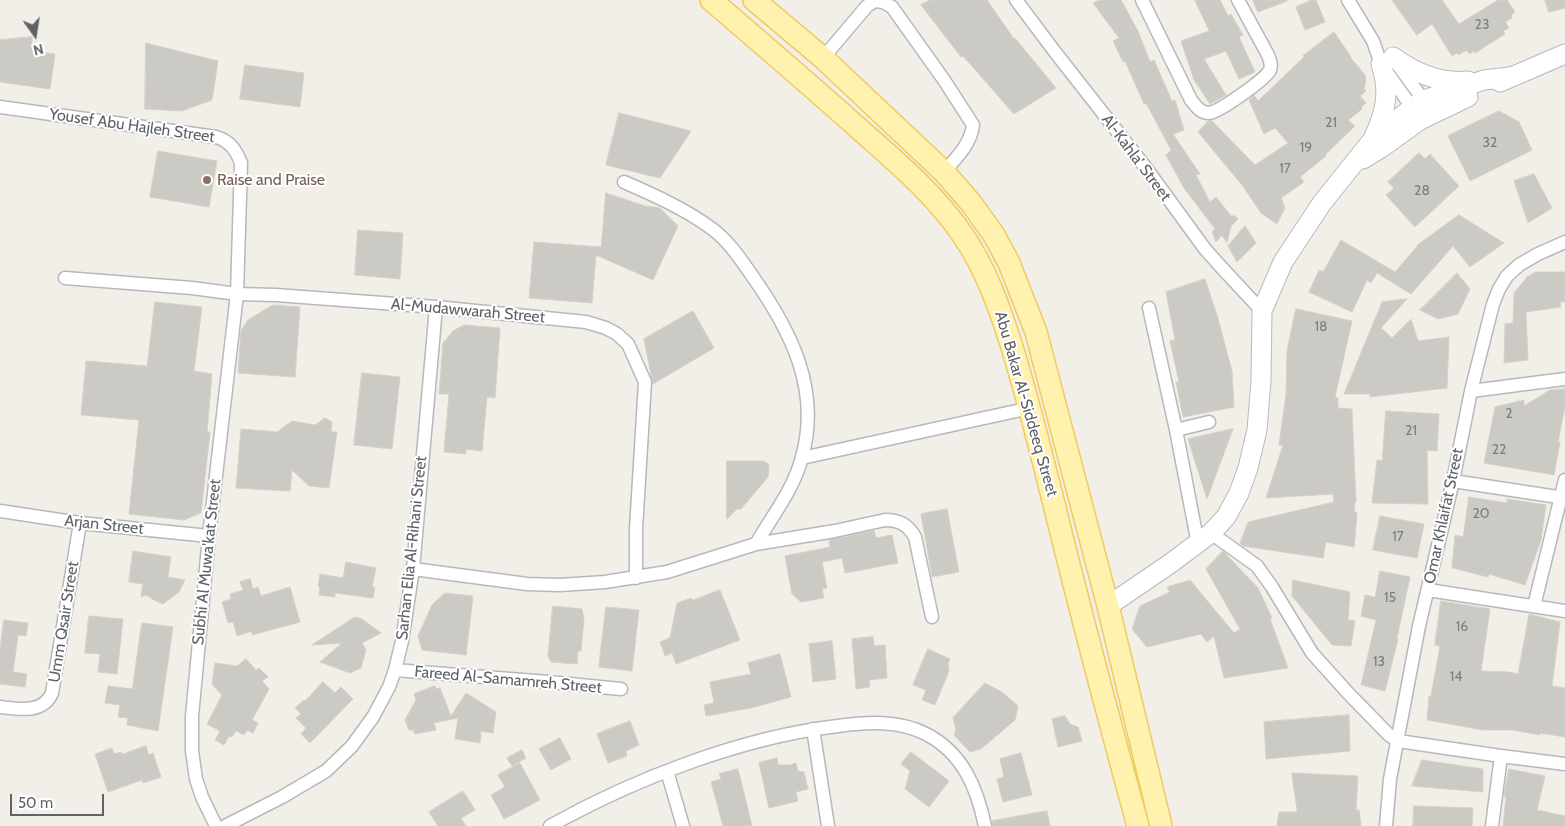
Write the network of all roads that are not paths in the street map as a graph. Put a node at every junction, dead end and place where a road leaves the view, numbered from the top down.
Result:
1 (711, 0) edge
2 (754, 0) edge
3 (1016, 0) edge
4 (1142, 0) edge
5 (1238, 0) edge
6 (1348, 0) edge
7 (1565, 54) edge
8 (823, 58) junction
9 (1387, 60) junction
10 (1509, 77) junction
11 (1484, 80) junction
12 (0, 107) edge
13 (1422, 110) junction
14 (1374, 138) junction
15 (1353, 164) junction
16 (944, 172) junction
17 (624, 182) dead end
18 (1565, 242) edge
19 (64, 278) dead end
20 (237, 294) junction
21 (436, 307) junction
22 (1150, 308) dead end
23 (1262, 311) junction
24 (1565, 379) edge
25 (1471, 391) junction
26 (1030, 408) junction
27 (1210, 422) dead end
28 (1176, 430) junction
29 (802, 458) junction
30 (1565, 480) edge
31 (1453, 481) junction
32 (1563, 498) edge
33 (0, 511) edge
34 (80, 523) junction
35 (209, 536) junction
36 (1205, 538) junction
37 (756, 544) junction
38 (413, 569) junction
39 (636, 578) junction
40 (1428, 590) junction
41 (1108, 606) junction
42 (1534, 606) junction
43 (1565, 610) edge
44 (932, 617) dead end
45 (395, 670) junction
46 (622, 690) dead end
47 (0, 707) edge
48 (1132, 709) junction
49 (1107, 715) junction
50 (813, 729) junction
51 (1398, 741) junction
52 (1501, 756) junction
53 (1565, 764) edge
54 (667, 772) junction
55 (216, 826) edge
56 (225, 826) edge
57 (550, 826) edge
58 (683, 826) edge
59 (828, 826) edge
60 (985, 826) edge
61 (1138, 826) edge
62 (1161, 826) edge
63 (1386, 826) edge
64 (1492, 826) edge

1 - 26 main road, Abu Bakar Al-Siddeeq Street
2 - 8 main road, Abu Bakar Al-Siddeeq Street
3 - 23 street, Al-Kahla’ Street
4 - 5 street
6 - 9 street
7 - 10 street
8 - 16 main road, Abu Bakar Al-Siddeeq Street
8 - 16 street
9 - 11 street
9 - 13 street
9 - 14 street
10 - 11 street
10 - 13 street
11 - 13 street
12 - 20 street, Yousef Abu Hajleh Street
13 - 14 street
13 - 15 street
14 - 15 street
15 - 23 street
16 - 41 main road, Abu Bakar Al-Siddeeq Street
17 - 29 street
18 - 25 street, Omar Khlaifat Street
19 - 20 street, Al-Mudawwarah Street
20 - 21 street, Al-Mudawwarah Street
20 - 35 street, Subhi Al Muwa'kat Street
21 - 38 street, Sarhan Elia Al-Rihani Street
21 - 39 street, Al-Mudawwarah Street
22 - 28 street
23 - 36 street
24 - 25 street
25 - 31 street, Omar Khlaifat Street
26 - 29 street
26 - 49 main road, Abu Bakar Al-Siddeeq Street
27 - 28 street
28 - 36 street
29 - 37 street
30 - 32 street
31 - 32 street
31 - 40 street, Omar Khlaifat Street
32 - 42 street
33 - 34 street, Arjan Street
34 - 35 street, Arjan Street
34 - 47 street, Umm Qsair Street
35 - 55 street, Subhi Al Muwa'kat Street
36 - 41 street
36 - 51 street
37 - 39 street
37 - 44 street
38 - 39 street
38 - 45 street, Sarhan Elia Al-Rihani Street
40 - 42 street
40 - 51 street, Omar Khlaifat Street
41 - 48 main road, Abu Bakar Al-Siddeeq Street
42 - 43 street
45 - 46 street, Fareed Al-Samamreh Street
45 - 56 street, Sarhan Elia Al-Rihani Street
48 - 49 main road
48 - 62 main road, Abu Bakar Al-Siddeeq Street
49 - 61 main road, Abu Bakar Al-Siddeeq Street
50 - 54 street
50 - 59 street
50 - 60 street
51 - 52 street
51 - 63 street, Omar Khlaifat Street
52 - 53 street
52 - 64 street
54 - 57 street
54 - 58 street

